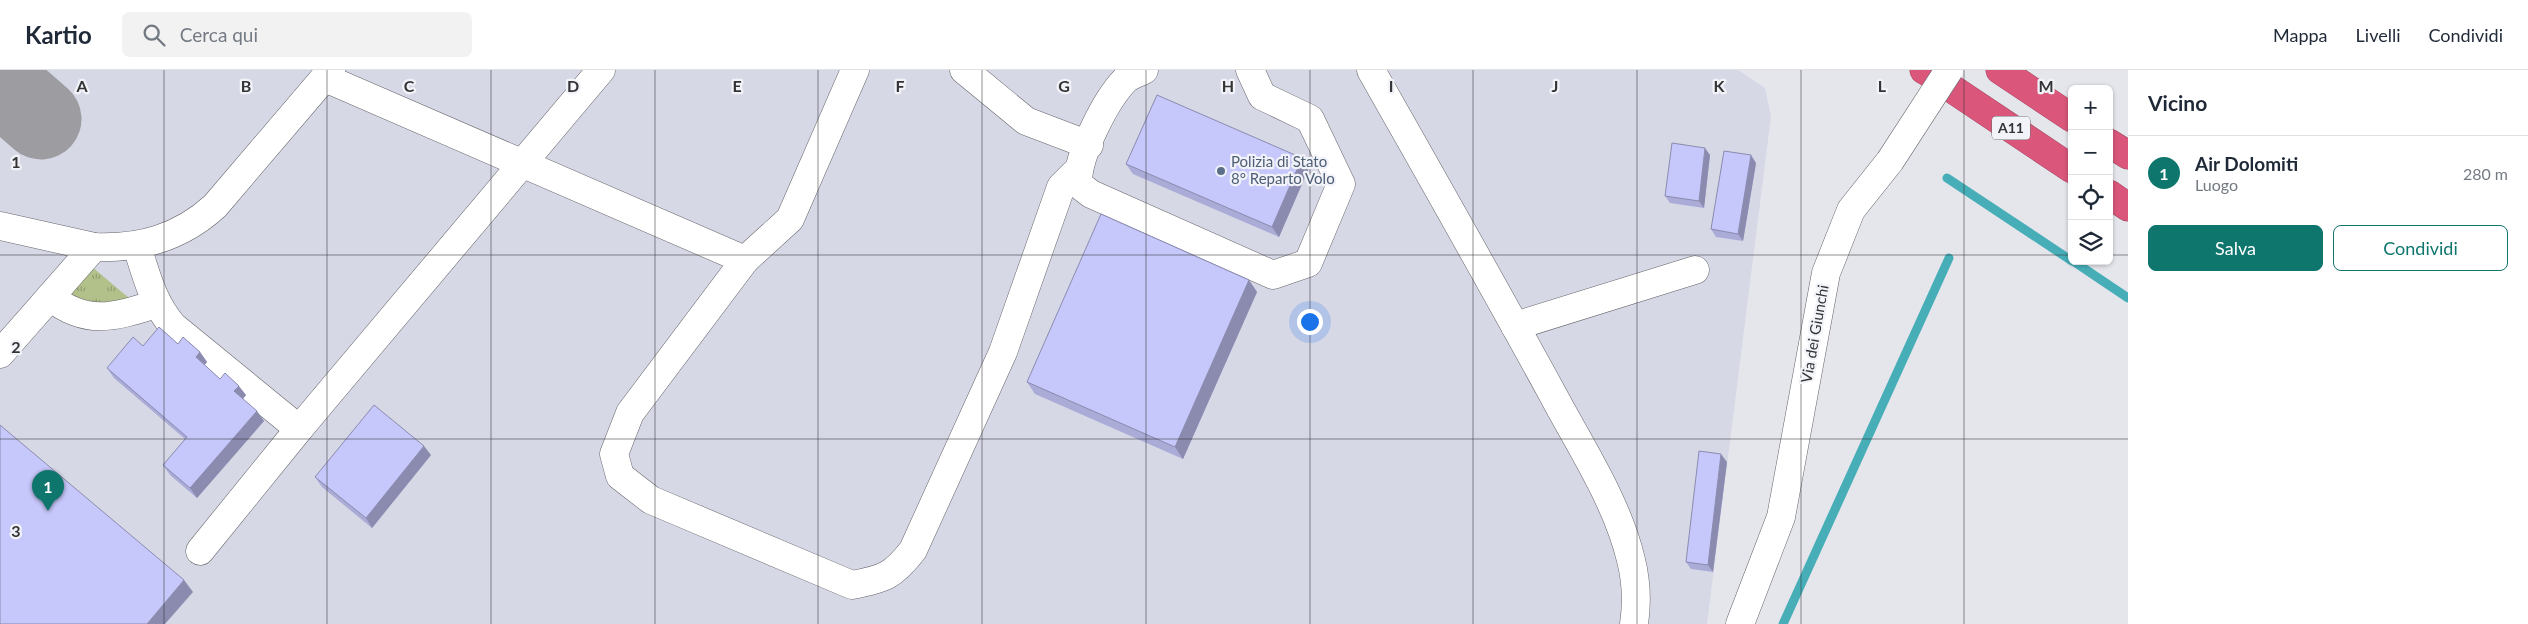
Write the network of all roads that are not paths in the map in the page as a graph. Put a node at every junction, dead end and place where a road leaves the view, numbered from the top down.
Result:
1 (601, 70) edge
2 (855, 70) edge
3 (964, 70) edge
4 (1144, 70) edge
5 (1250, 70) edge
6 (1371, 70) edge
7 (2000, 70) edge
8 (328, 74) edge
9 (1939, 76) edge
10 (2068, 115) edge
11 (1089, 144) junction
12 (2113, 146) edge
13 (2128, 155) edge
14 (523, 163) junction
15 (2068, 166) edge
16 (1078, 171) junction
17 (2113, 197) edge
18 (2128, 207) edge
19 (0, 226) edge
20 (137, 246) junction
21 (94, 247) junction
22 (745, 260) junction
23 (1695, 270) dead end
24 (50, 296) junction
25 (156, 304) junction
26 (1515, 326) junction
27 (0, 354) edge
28 (299, 429) junction
29 (200, 551) dead end
30 (1634, 624) edge
31 (1740, 624) edge

1 - 14 street
2 - 22 street
3 - 11 street
4 - 11 street
5 - 16 street
6 - 26 street
7 - 10 highway, A11
8 - 14 street
8 - 20 street
9 - 15 highway, A11
9 - 31 street, Via dei Giunchi, bridge
11 - 16 street
12 - 13 highway
14 - 22 street
14 - 28 street
16 - 22 street
17 - 18 highway
19 - 21 street
20 - 21 street
20 - 25 street
21 - 24 street
23 - 26 street
24 - 25 street
24 - 27 street
25 - 28 street
26 - 30 street
28 - 29 street

